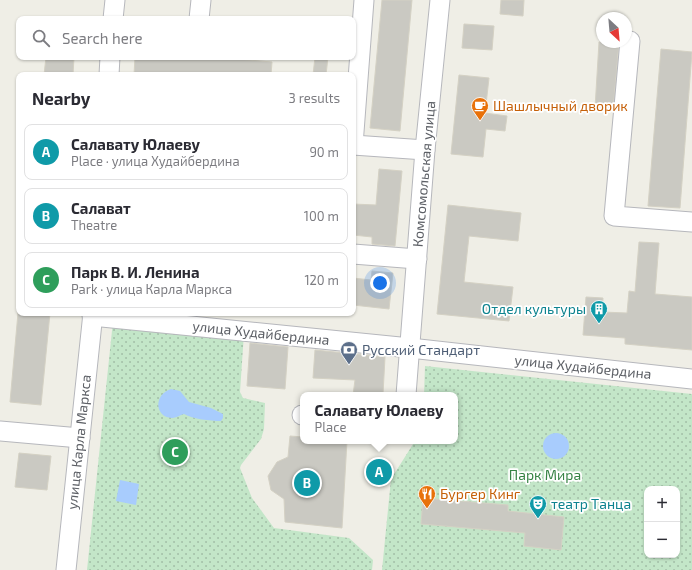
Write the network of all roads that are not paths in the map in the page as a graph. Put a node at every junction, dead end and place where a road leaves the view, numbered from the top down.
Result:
1 (115, 0) edge
2 (201, 0) edge
3 (364, 0) edge
4 (440, 0) edge
5 (113, 16) edge
6 (199, 16) edge
7 (629, 48) edge
8 (110, 60) edge
9 (109, 72) edge
10 (356, 105) edge
11 (356, 145) edge
12 (425, 150) junction
13 (692, 222) edge
14 (356, 254) edge
15 (417, 259) junction
16 (92, 316) edge
17 (111, 316) edge
18 (410, 348) junction
19 (692, 379) edge
20 (406, 392) edge
21 (0, 431) edge
22 (80, 438) junction
23 (66, 570) edge

1 - 5 street
2 - 6 street
3 - 10 street
4 - 12 street, Комсомольская улица
7 - 13 street
8 - 9 street
11 - 12 street
12 - 15 street, Комсомольская улица
14 - 15 street
15 - 18 street, Комсомольская улица
16 - 22 street, улица Карла Маркса
17 - 18 street, улица Худайбердина
18 - 19 street, улица Худайбердина
18 - 20 street, Комсомольская улица
21 - 22 street
22 - 23 street, улица Карла Маркса

